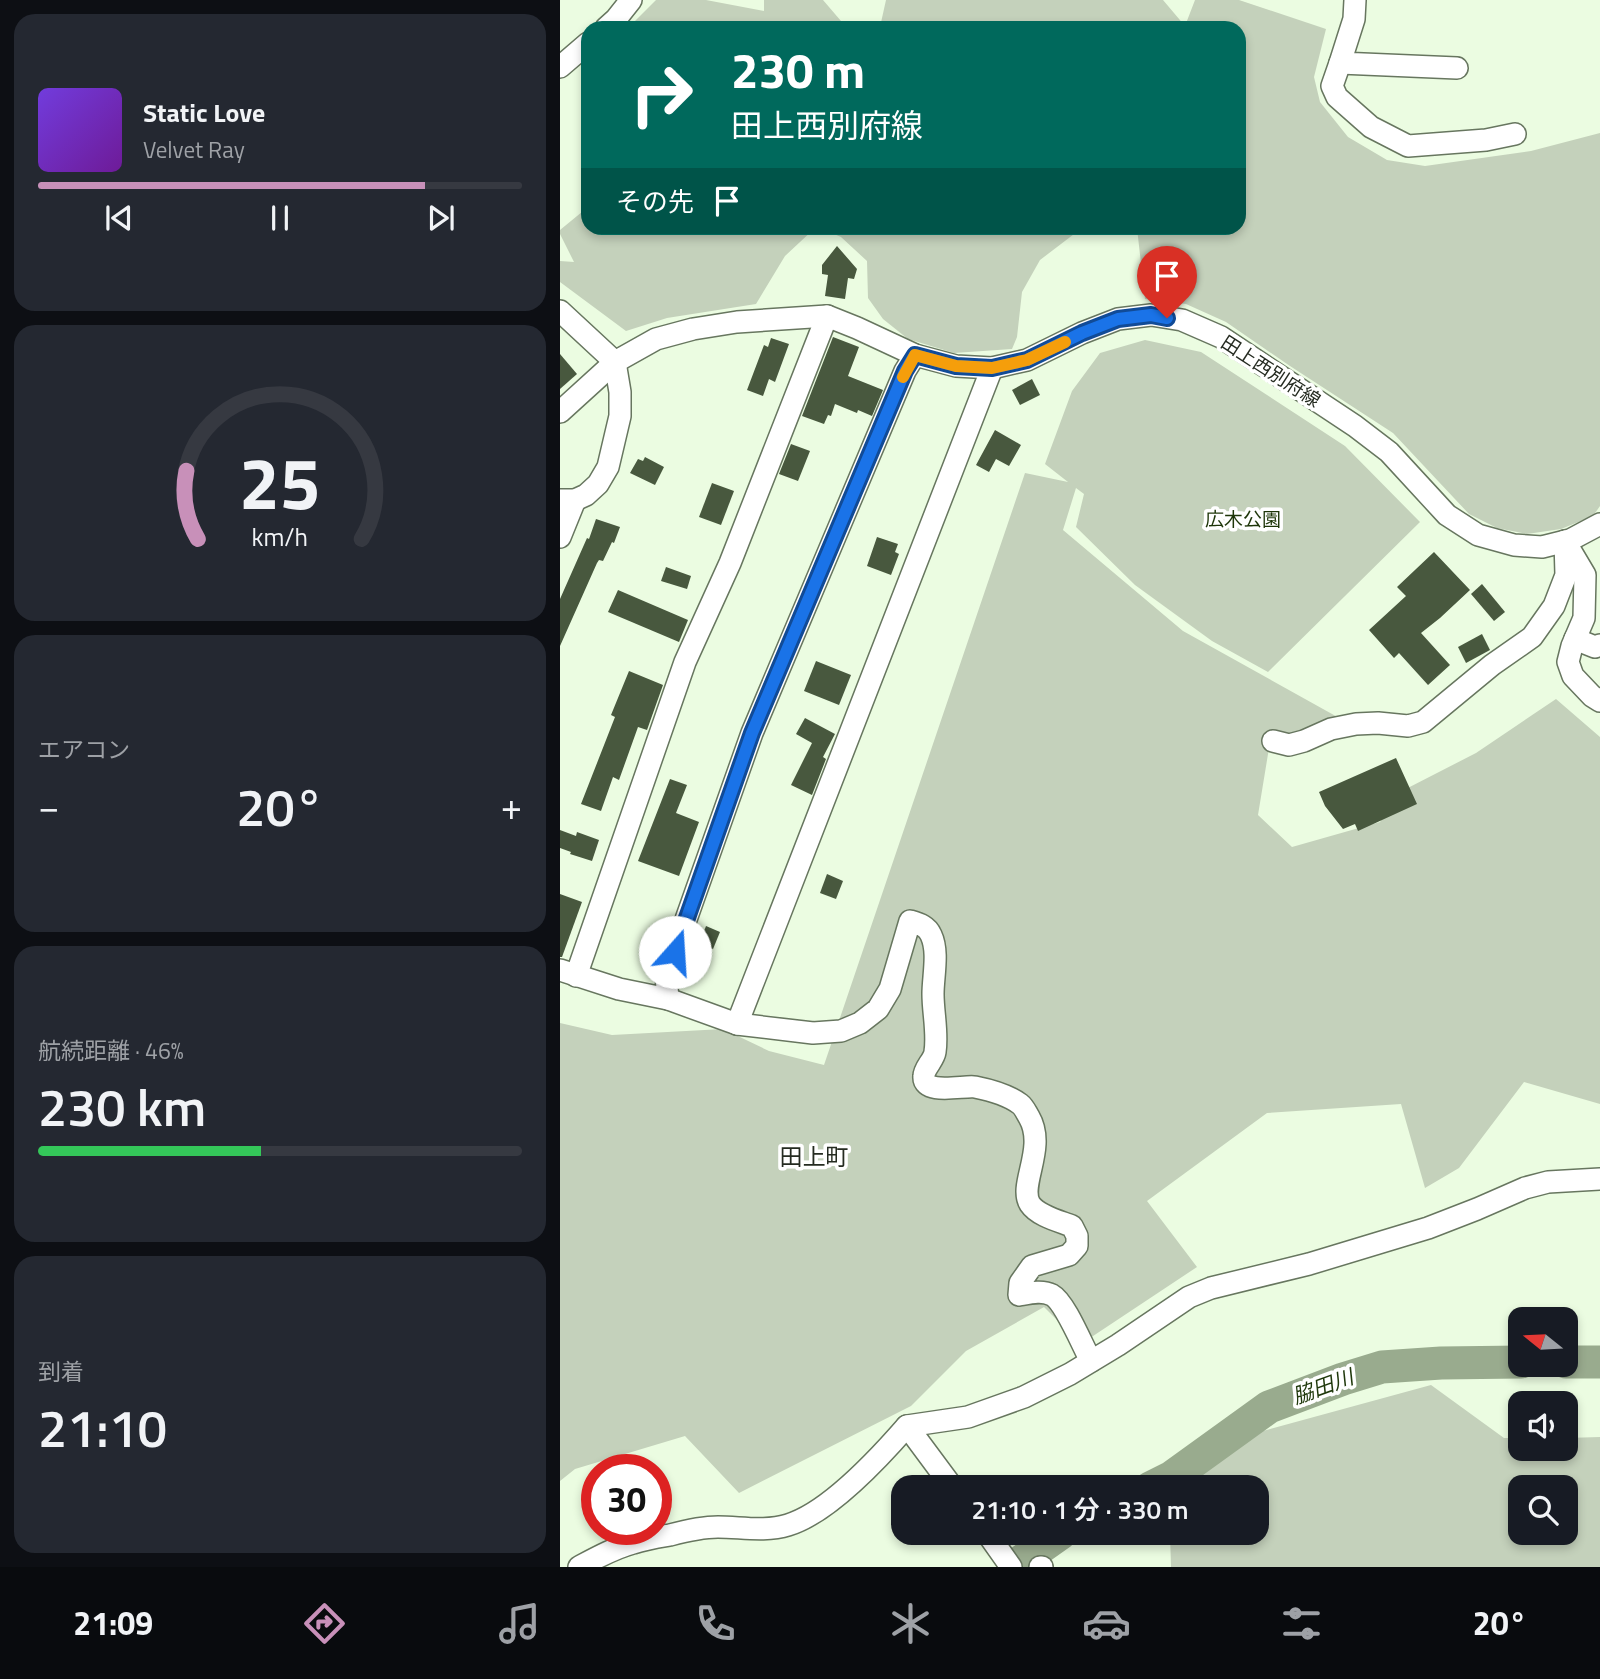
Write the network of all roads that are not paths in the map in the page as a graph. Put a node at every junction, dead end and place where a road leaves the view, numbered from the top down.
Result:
1 (631, 0) edge
2 (1355, 0) edge
3 (614, 21) edge
4 (581, 49) edge
5 (1339, 63) junction
6 (560, 67) edge
7 (1457, 68) dead end
8 (1515, 134) dead end
9 (827, 316) junction
10 (565, 324) edge
11 (915, 355) junction
12 (615, 362) junction
13 (992, 368) junction
14 (560, 412) edge
15 (567, 500) edge
16 (1600, 524) edge
17 (560, 537) edge
18 (1565, 541) junction
19 (1575, 639) junction
20 (1600, 645) edge
21 (1600, 701) edge
22 (1273, 741) dead end
23 (568, 973) edge
24 (668, 999) junction
25 (737, 1024) junction
26 (1600, 1179) edge
27 (1090, 1361) junction
28 (907, 1426) junction
29 (943, 1475) edge
30 (996, 1545) edge
31 (1007, 1561) edge
32 (579, 1567) edge

1 - 3 street
2 - 5 street
4 - 6 street
5 - 7 street
5 - 8 street
9 - 11 street, 田上西別府線
9 - 12 street, 田上西別府線
9 - 23 street
10 - 12 street
11 - 13 street, 田上西別府線
11 - 24 street
12 - 14 street, 田上西別府線
12 - 15 street
13 - 18 street, 田上西別府線
13 - 25 street
15 - 17 street
16 - 18 street, 田上西別府線
18 - 19 street
18 - 22 street
19 - 20 street
19 - 21 street
23 - 24 street
24 - 25 street
25 - 27 street
26 - 27 street
27 - 28 street
28 - 29 street
28 - 32 street
30 - 31 street

